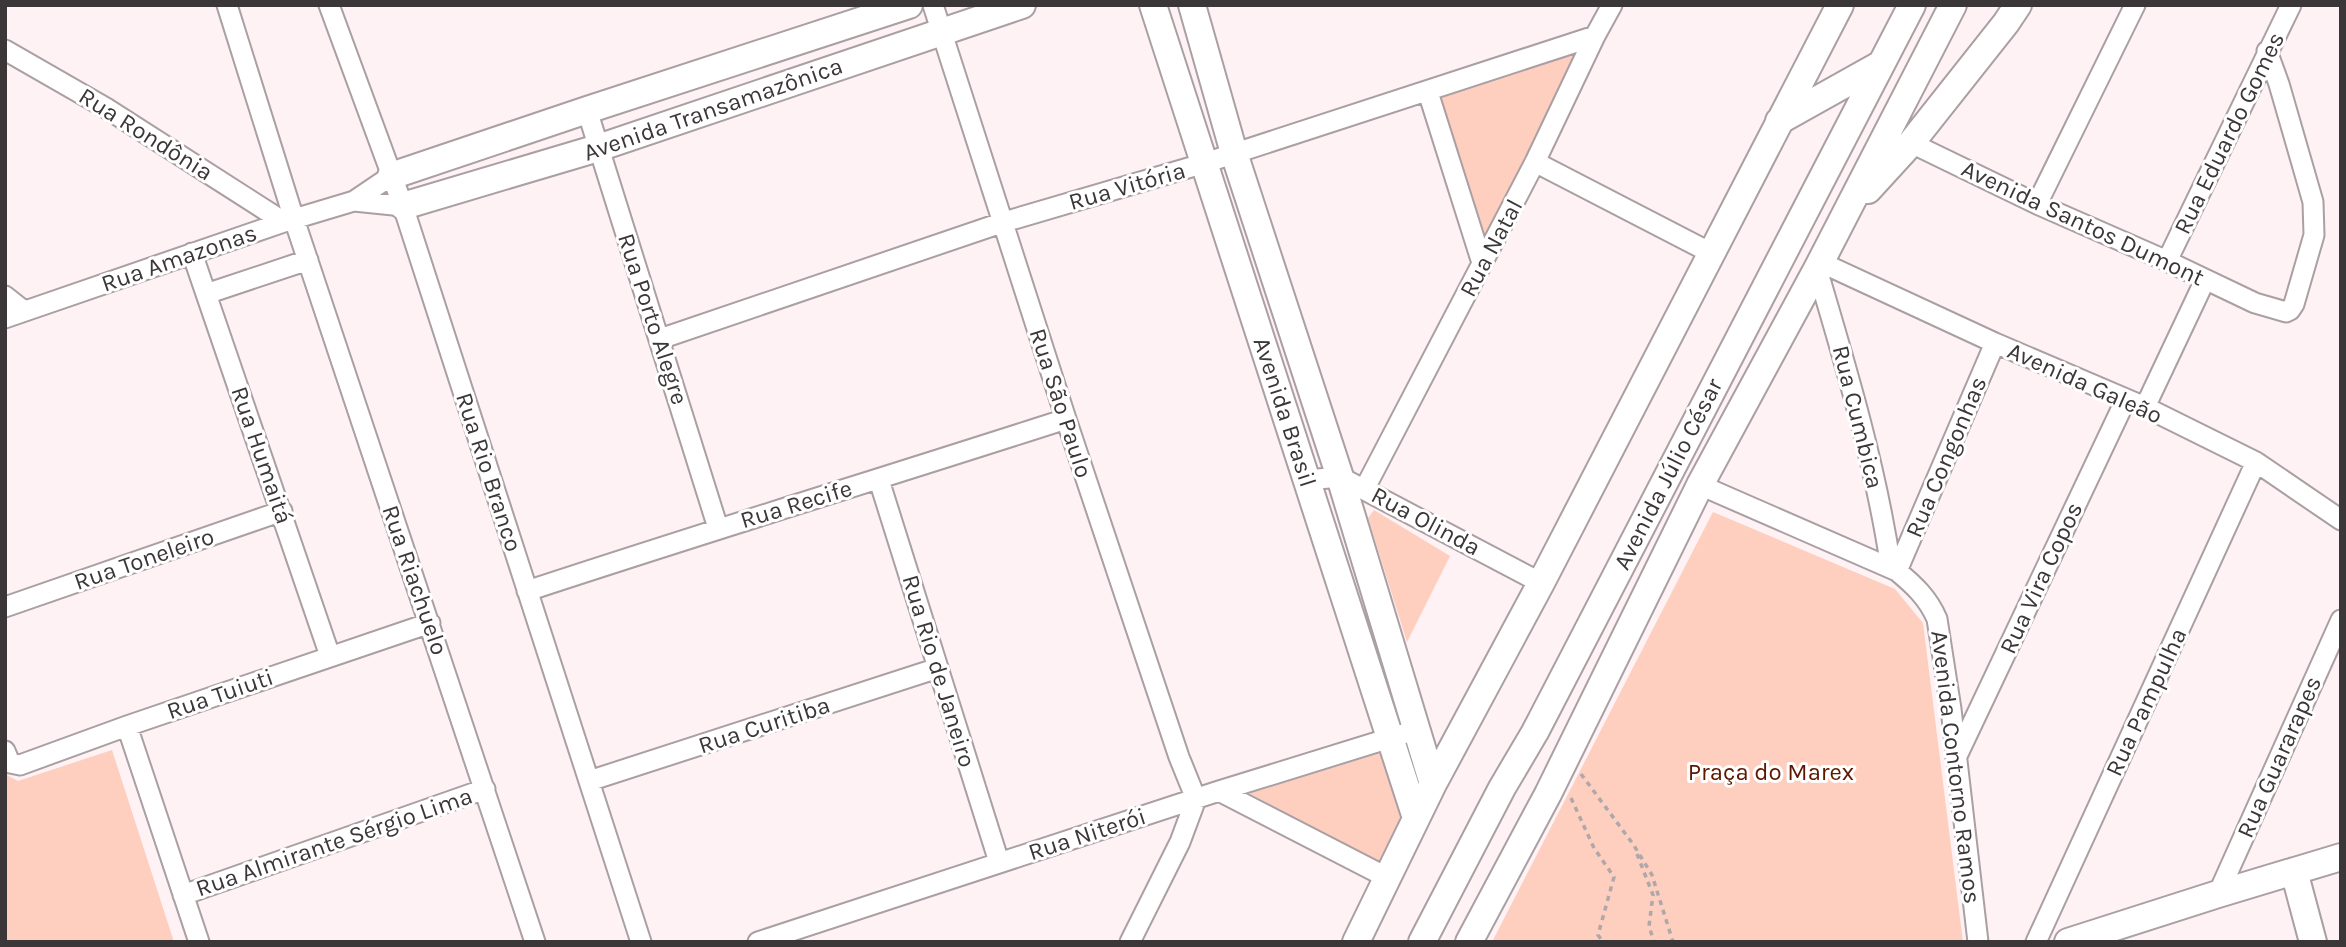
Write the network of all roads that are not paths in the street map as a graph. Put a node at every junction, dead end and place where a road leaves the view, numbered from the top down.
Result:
1 (227, 5) edge
2 (329, 5) edge
3 (909, 5) edge
4 (933, 5) edge
5 (1022, 5) edge
6 (1153, 5) edge
7 (1192, 5) edge
8 (1612, 5) edge
9 (1840, 5) edge
10 (1912, 5) edge
11 (1953, 5) edge
12 (2018, 5) edge
13 (2135, 5) edge
14 (2291, 5) edge
15 (941, 32) junction
16 (1595, 36) junction
17 (5, 50) edge
18 (2267, 51) junction
19 (1881, 64) junction
20 (1429, 92) junction
21 (587, 110) junction
22 (1779, 121) junction
23 (1912, 143) junction
24 (598, 148) junction
25 (1234, 153) junction
26 (1535, 162) junction
27 (1205, 163) junction
28 (391, 176) junction
29 (354, 201) junction
30 (2037, 204) junction
31 (403, 206) junction
32 (1843, 216) junction
33 (289, 220) junction
34 (1004, 222) junction
35 (192, 253) junction
36 (1711, 253) junction
37 (308, 260) junction
38 (2167, 261) junction
39 (1482, 263) junction
40 (1818, 265) junction
41 (2206, 280) junction
42 (206, 294) junction
43 (5, 296) edge
44 (15, 314) edge
45 (660, 339) junction
46 (1995, 343) junction
47 (2126, 399) junction
48 (2145, 407) junction
49 (1066, 419) junction
50 (2256, 462) junction
51 (1340, 477) junction
52 (879, 480) junction
53 (1307, 480) junction
54 (1700, 485) junction
55 (1365, 488) junction
56 (282, 511) junction
57 (2341, 520) edge
58 (718, 528) junction
59 (1894, 569) junction
60 (1541, 583) junction
61 (527, 591) junction
62 (5, 607) edge
63 (2341, 620) edge
64 (430, 623) junction
65 (330, 656) junction
66 (938, 668) junction
67 (127, 726) junction
68 (1417, 730) junction
69 (1389, 739) junction
70 (8, 757) edge
71 (1956, 758) junction
72 (589, 781) junction
73 (1433, 784) junction
74 (485, 789) junction
75 (1219, 791) junction
76 (1196, 799) junction
77 (1416, 818) junction
78 (2341, 858) edge
79 (999, 862) junction
80 (2294, 871) junction
81 (1388, 878) junction
82 (2218, 894) junction
83 (183, 895) junction
84 (199, 942) edge
85 (535, 942) edge
86 (641, 942) edge
87 (758, 942) edge
88 (1130, 942) edge
89 (1356, 942) edge
90 (1422, 942) edge
91 (1469, 942) edge
92 (1978, 942) edge
93 (2036, 942) edge
94 (2068, 942) edge
95 (2313, 942) edge

1 - 33 street, Rua Riachuelo
2 - 28 street, Rua Rio Branco
3 - 21 street, Avenida Transamazônica
4 - 15 street, Rua São Paulo
5 - 15 street, Avenida Transamazônica
6 - 27 street, Avenida Brasil
7 - 25 street, Avenida Brasil
8 - 16 street, Rua Natal
9 - 22 street
10 - 19 street, Avenida Júlio César
11 - 32 street, Avenida Júlio César
12 - 23 street
13 - 30 street
14 - 18 street, Rua Eduardo Gomes
15 - 24 street, Avenida Transamazônica
15 - 34 street, Rua São Paulo
16 - 20 street, Rua Vitória
16 - 26 street, Rua Natal
17 - 33 street, Rua Rondônia
18 - 38 street, Rua Eduardo Gomes
18 - 41 street, Avenida Santos Dumont
19 - 22 street
19 - 90 street, Avenida Júlio César
20 - 25 street, Rua Vitória
20 - 39 street
21 - 24 street, Rua Porto Alegre
21 - 28 street, Avenida Transamazônica
22 - 36 street
23 - 30 street, Avenida Santos Dumont
23 - 32 street
24 - 31 street, Avenida Transamazônica
24 - 45 street, Rua Porto Alegre
25 - 27 street, Rua Vitória
25 - 51 street, Avenida Brasil
26 - 36 street
26 - 39 street, Rua Natal
27 - 34 street, Rua Vitória
27 - 53 street, Avenida Brasil
28 - 29 street, Rua Amazonas
28 - 31 street, Rua Rio Branco
29 - 31 street, Rua Amazonas
29 - 33 street, Rua Amazonas
30 - 38 street, Avenida Santos Dumont
31 - 61 street, Rua Rio Branco
32 - 40 street, Avenida Júlio César
33 - 35 street, Rua Amazonas
33 - 37 street, Rua Riachuelo
34 - 45 street, Rua Vitória
34 - 49 street, Rua São Paulo
35 - 42 street, Rua Humaitá
35 - 44 street, Rua Amazonas
36 - 60 street
37 - 42 street
37 - 64 street, Rua Riachuelo
38 - 41 street, Avenida Santos Dumont
39 - 55 street, Rua Natal
40 - 46 street, Avenida Galeão
40 - 54 street, Avenida Júlio César
40 - 59 street, Rua Cumbica
41 - 48 street
42 - 56 street, Rua Humaitá
43 - 44 street
45 - 58 street, Rua Porto Alegre
46 - 47 street, Avenida Galeão
46 - 59 street, Rua Congonhas
47 - 48 street, Avenida Galeão
47 - 71 street, Rua Vira Copos
48 - 50 street, Avenida Galeão
49 - 52 street, Rua Recife
49 - 76 street, Rua São Paulo
50 - 57 street, Avenida Galeão
50 - 93 street, Rua Pampulha
51 - 53 street, Rua Olinda
51 - 55 street, Rua Olinda
51 - 68 street, Avenida Brasil
52 - 58 street, Rua Recife
52 - 66 street, Rua Rio de Janeiro
53 - 69 street, Avenida Brasil
54 - 59 street, Avenida Contorno Ramos
54 - 91 street, Avenida Júlio César
55 - 60 street, Rua Olinda
56 - 62 street, Rua Toneleiro
56 - 65 street, Rua Humaitá
58 - 61 street, Rua Recife
59 - 71 street, Avenida Contorno Ramos
60 - 73 street
61 - 72 street, Rua Rio Branco
63 - 82 street, Rua Guararapes
64 - 65 street, Rua Tuiuti
64 - 74 street, Rua Riachuelo
65 - 67 street, Rua Tuiuti
66 - 72 street, Rua Curitiba
66 - 79 street, Rua Rio de Janeiro
67 - 70 street, Rua Tuiuti
67 - 83 street
68 - 69 street, Rua Niterói
68 - 73 street, Avenida Brasil
69 - 75 street, Rua Niterói
69 - 77 street, Avenida Brasil
71 - 92 street, Avenida Contorno Ramos
72 - 86 street, Rua Rio Branco
73 - 77 street
74 - 83 street, Rua Almirante Sérgio Lima
74 - 85 street, Rua Riachuelo
75 - 76 street, Rua Niterói
75 - 81 street
76 - 79 street, Rua Niterói
76 - 88 street
77 - 81 street
78 - 80 street
79 - 87 street, Rua Niterói
80 - 82 street
80 - 95 street
81 - 89 street
82 - 94 street
83 - 84 street

